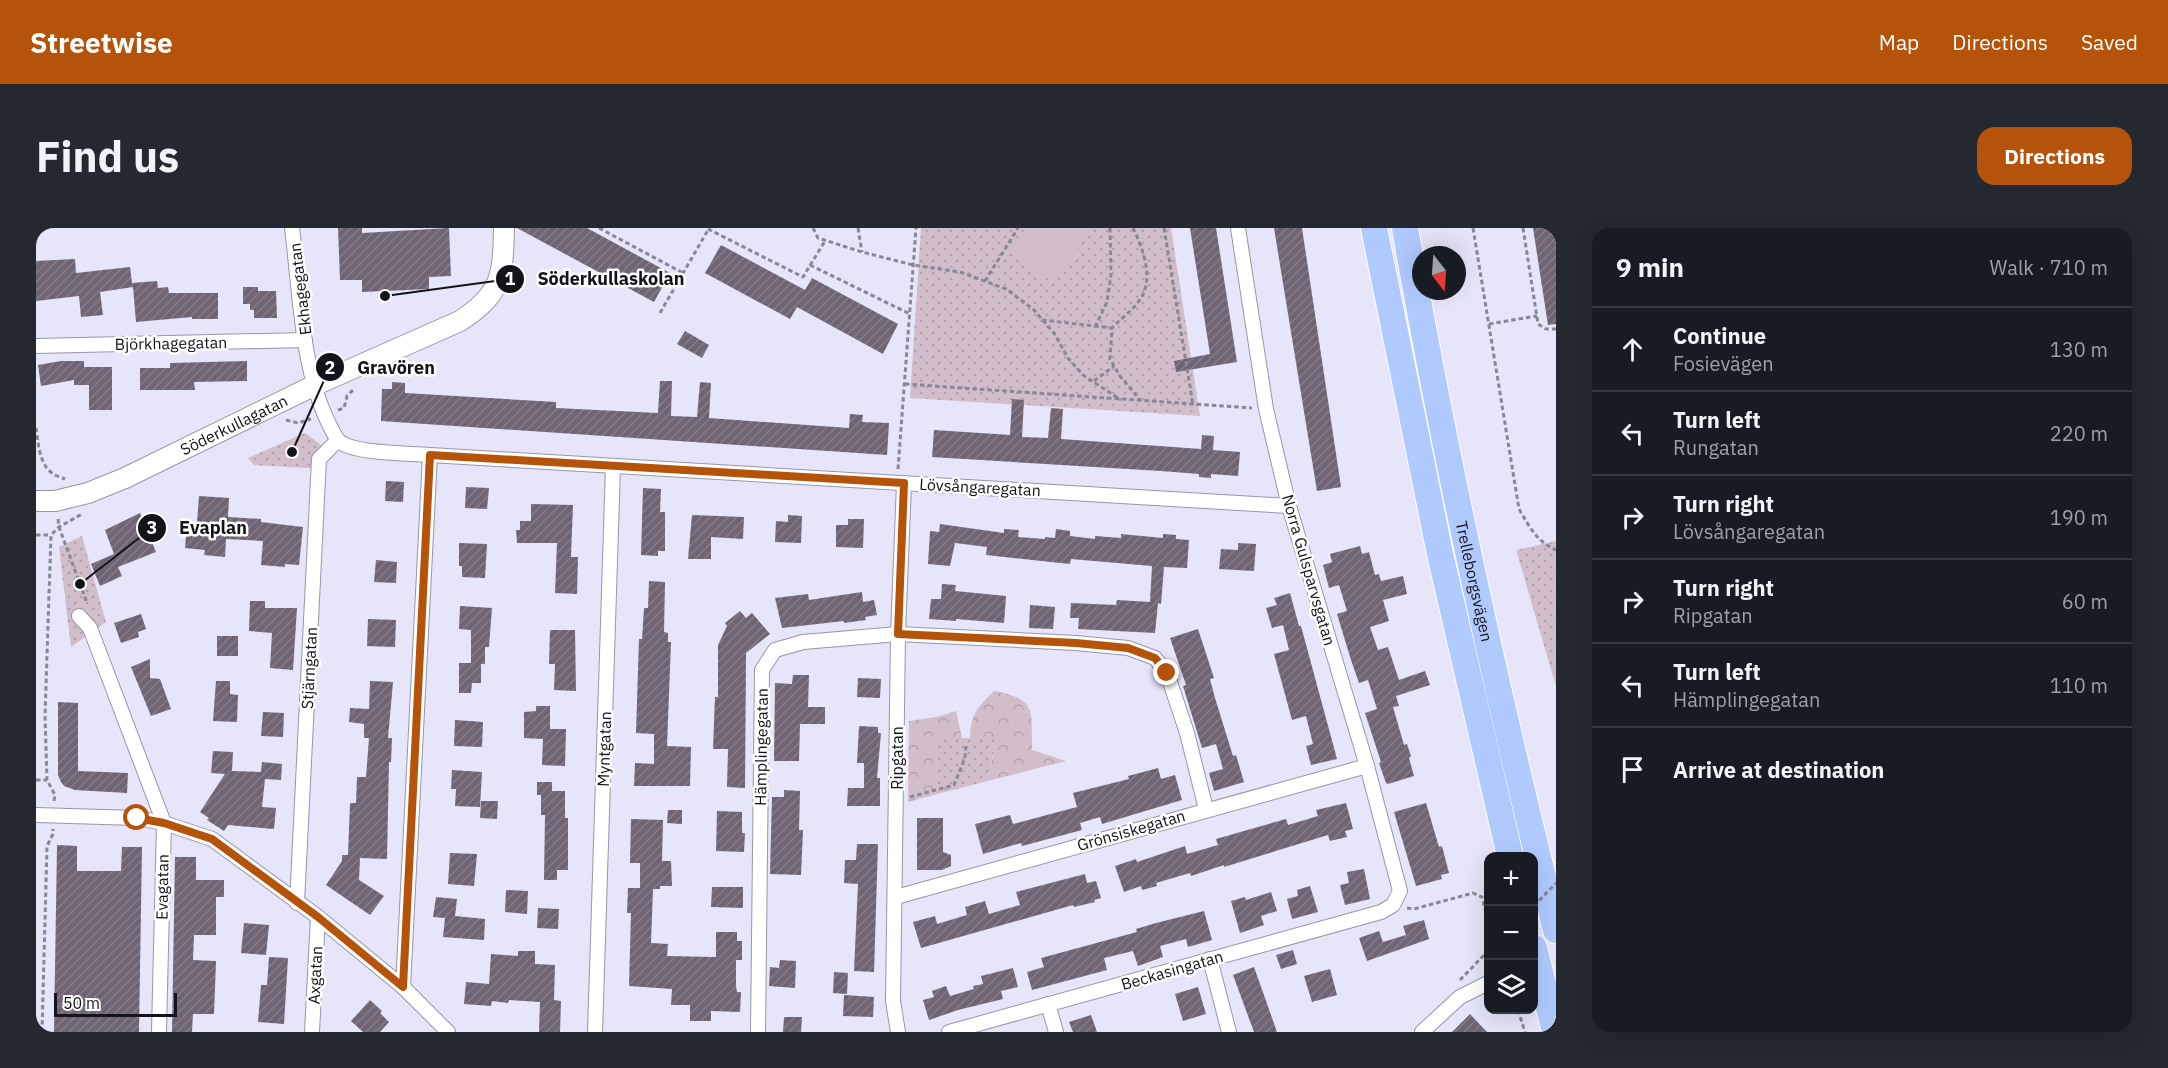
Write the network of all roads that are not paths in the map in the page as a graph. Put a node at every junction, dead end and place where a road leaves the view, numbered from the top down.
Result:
1 (292, 228) edge
2 (504, 228) edge
3 (1238, 228) edge
4 (1374, 228) edge
5 (1405, 228) edge
6 (305, 340) junction
7 (36, 346) edge
8 (313, 386) junction
9 (338, 440) junction
10 (430, 455) junction
11 (613, 466) junction
12 (901, 483) junction
13 (46, 501) edge
14 (1289, 506) junction
15 (79, 616) road end
16 (898, 634) junction
17 (1367, 766) junction
18 (1206, 809) junction
19 (36, 815) edge
20 (164, 823) junction
21 (1509, 852) edge
22 (896, 897) junction
23 (297, 903) junction
24 (1393, 905) joint
25 (318, 917) junction
26 (1556, 930) edge
27 (1210, 960) junction
28 (1536, 960) edge
29 (1484, 985) edge
30 (403, 987) junction
31 (1048, 1004) junction
32 (159, 1032) edge
33 (312, 1032) edge
34 (448, 1032) edge
35 (595, 1032) edge
36 (758, 1032) edge
37 (898, 1032) edge
38 (949, 1032) edge
39 (1056, 1032) edge
40 (1229, 1032) edge
41 (1422, 1032) edge
42 (1556, 1032) edge

1 - 6 street, Ekhagegatan
2 - 8 street, Söderkullagatan
3 - 14 street, Norra Gulsparvsgatan
4 - 21 highway, Trelleborgsvägen
5 - 26 highway, Trelleborgsvägen
6 - 7 street, Björkhagegatan
6 - 8 street, Ekhagegatan
8 - 9 street
8 - 13 street, Söderkullagatan
9 - 10 street, Lövsångaregatan
9 - 23 street, Stjärngatan
10 - 11 street, Lövsångaregatan
10 - 30 street
11 - 12 street, Lövsångaregatan
11 - 35 street, Myntgatan
12 - 14 street, Lövsångaregatan
12 - 16 street, Ripgatan
14 - 17 street, Norra Gulsparvsgatan
15 - 20 street, Evagatan
16 - 18 street, Hämplingegatan
16 - 22 street, Ripgatan
16 - 36 street, Hämplingegatan
17 - 18 street, Grönsiskegatan
17 - 24 street, Norra Gulsparvsgatan
18 - 22 street, Grönsiskegatan
19 - 20 street
20 - 23 street
20 - 32 street, Evagatan
22 - 37 street, Ripgatan
23 - 25 street
24 - 27 street, Beckasingatan
25 - 30 street
25 - 33 street, Axgatan
27 - 31 street, Beckasingatan
27 - 40 street
28 - 42 highway
29 - 41 street
30 - 34 street
31 - 38 street, Beckasingatan
31 - 39 street

